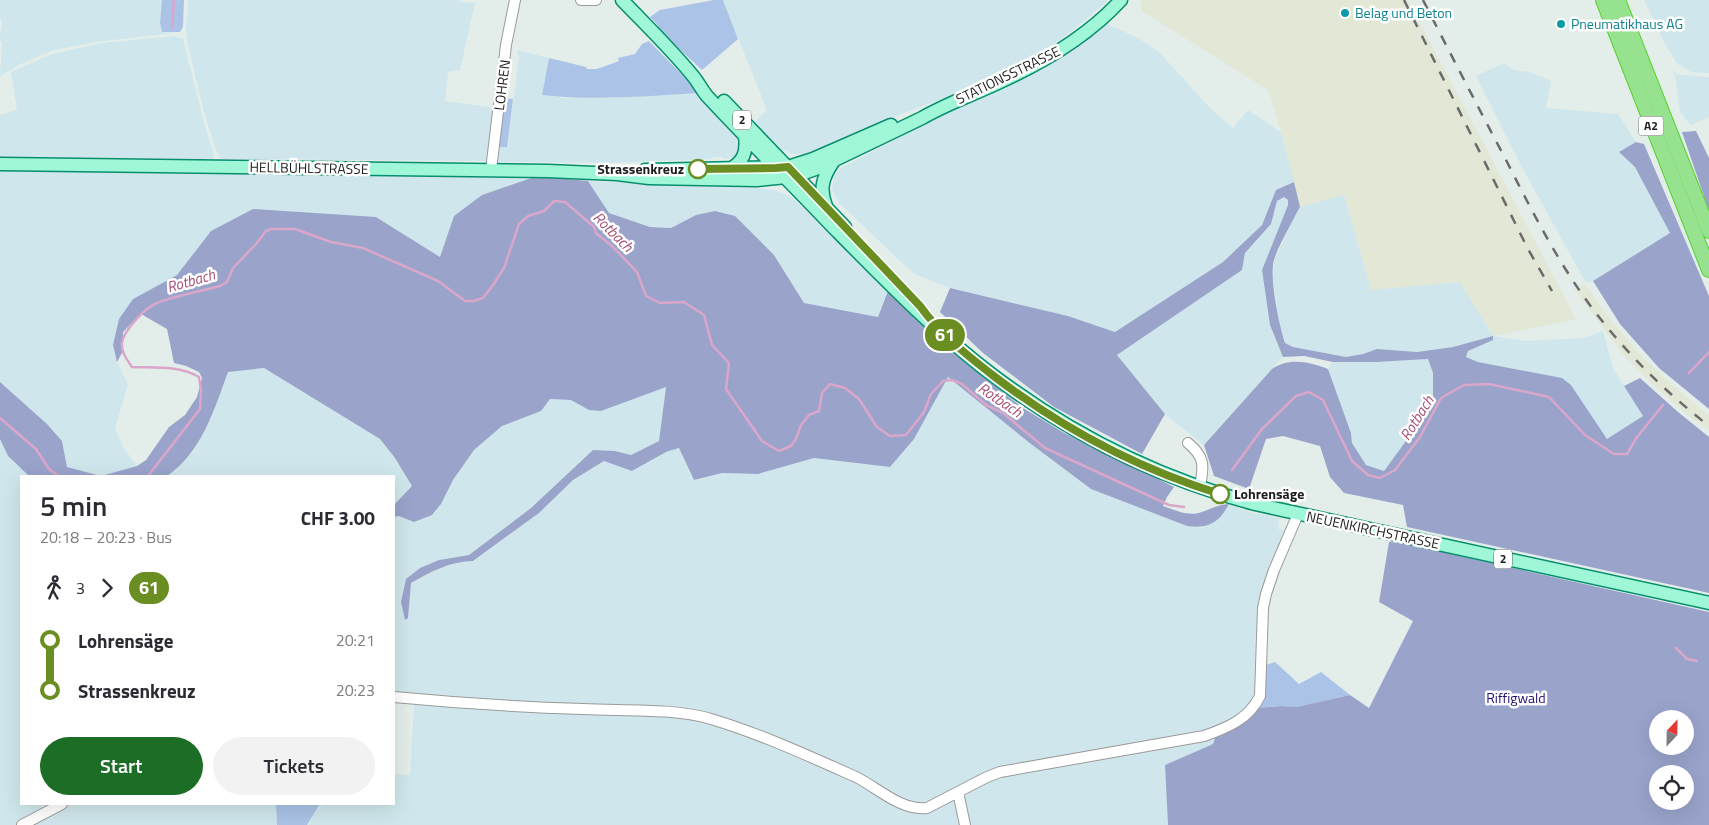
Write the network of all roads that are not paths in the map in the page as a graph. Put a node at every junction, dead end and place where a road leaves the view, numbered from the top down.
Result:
1 (515, 0) edge
2 (581, 0) edge
3 (596, 0) edge
4 (622, 0) edge
5 (1121, 0) edge
6 (1603, 0) edge
7 (1618, 0) edge
8 (694, 77) junction
9 (939, 108) junction
10 (745, 136) junction
11 (834, 160) junction
12 (0, 164) edge
13 (730, 169) junction
14 (491, 170) junction
15 (786, 172) junction
16 (617, 174) junction
17 (757, 180) junction
18 (801, 194) junction
19 (828, 208) junction
20 (1709, 231) edge
21 (1709, 270) edge
22 (932, 323) junction
23 (1188, 443) dead end
24 (1200, 486) junction
25 (1298, 514) junction
26 (1709, 603) edge
27 (395, 697) edge
28 (958, 792) junction
29 (60, 805) edge
30 (22, 825) edge
31 (965, 825) edge

1 - 14 street, LOHREN
2 - 3 street
4 - 8 main road, 2
5 - 9 main road, STATIONSSTRASSE
6 - 21 highway, A2
7 - 20 highway, A2
8 - 10 main road, NEUENKIRCHSTRASSE / 2
8 - 15 main road, NEUENKIRCHSTRASSE / 2
9 - 11 main road, STATIONSSTRASSE
9 - 15 main road, STATIONSSTRASSE
10 - 13 main road
10 - 15 main road, NEUENKIRCHSTRASSE / 2
11 - 15 main road, STATIONSSTRASSE
11 - 19 main road
12 - 14 main road, HELLBÜHLSTRASSE
13 - 15 main road, HELLBÜHLSTRASSE
13 - 16 main road, HELLBÜHLSTRASSE
14 - 16 main road, HELLBÜHLSTRASSE
15 - 17 main road, HELLBÜHLSTRASSE
15 - 18 main road, NEUENKIRCHSTRASSE / 2
15 - 19 main road, NEUENKIRCHSTRASSE / 2
16 - 17 main road, HELLBÜHLSTRASSE
17 - 18 main road
18 - 22 main road, NEUENKIRCHSTRASSE / 2
19 - 22 main road, NEUENKIRCHSTRASSE / 2
22 - 24 main road, NEUENKIRCHSTRASSE / 2
23 - 24 street
24 - 25 main road, NEUENKIRCHSTRASSE / 2
25 - 26 main road, NEUENKIRCHSTRASSE / 2
25 - 28 street
27 - 28 street
28 - 31 street
29 - 30 street

